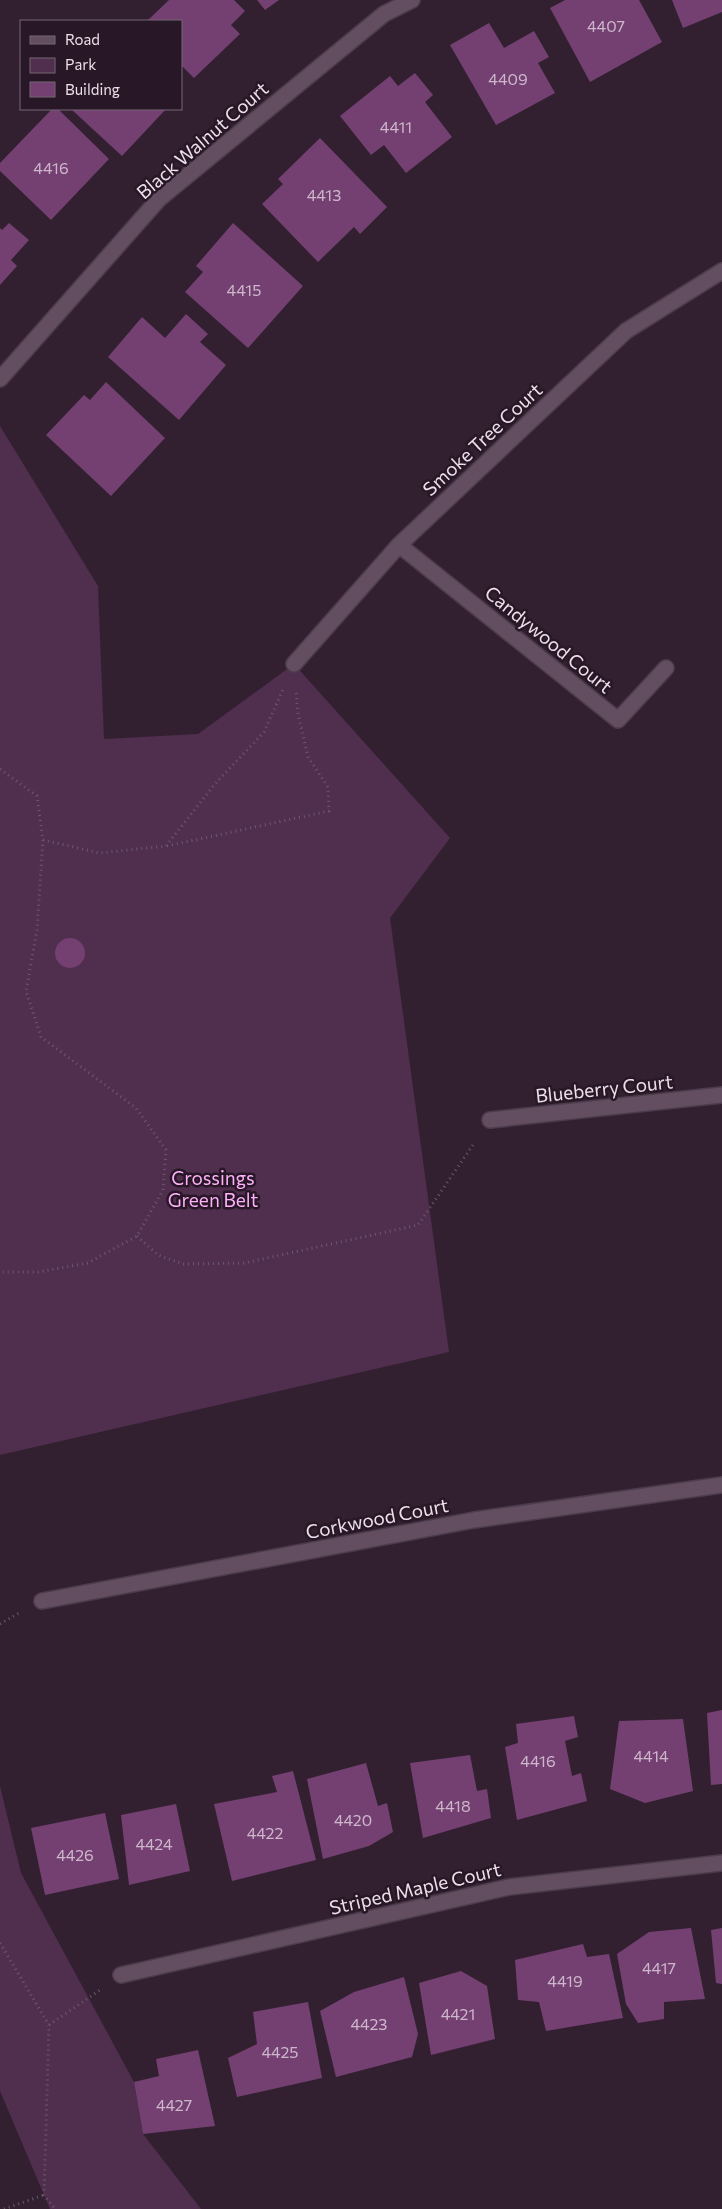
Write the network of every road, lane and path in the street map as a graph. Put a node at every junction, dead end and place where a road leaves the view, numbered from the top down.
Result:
1 (412, 0) edge
2 (722, 272) edge
3 (0, 379) edge
4 (399, 545) junction
5 (294, 664) junction
6 (666, 668) dead end
7 (0, 769) edge
8 (43, 840) junction
9 (166, 846) junction
10 (722, 1095) edge
11 (490, 1120) joint
12 (137, 1236) junction
13 (0, 1272) edge
14 (722, 1485) edge
15 (42, 1601) dead end
16 (722, 1863) edge
17 (0, 1943) edge
18 (121, 1975) joint
19 (49, 2024) junction
20 (44, 2196) junction
21 (4, 2209) edge
22 (55, 2209) edge

1 - 3 street, Black Walnut Court
2 - 4 street, Smoke Tree Court
4 - 5 street, Smoke Tree Court
4 - 6 street, Candywood Court
5 - 9 path
5 - 9 path
7 - 8 path
8 - 9 path
8 - 12 path
10 - 11 street, Blueberry Court
11 - 12 path
12 - 13 path
14 - 15 street, Corkwood Court
16 - 18 street, Striped Maple Court
17 - 19 path
18 - 19 path
19 - 20 path
20 - 21 path
20 - 22 path

